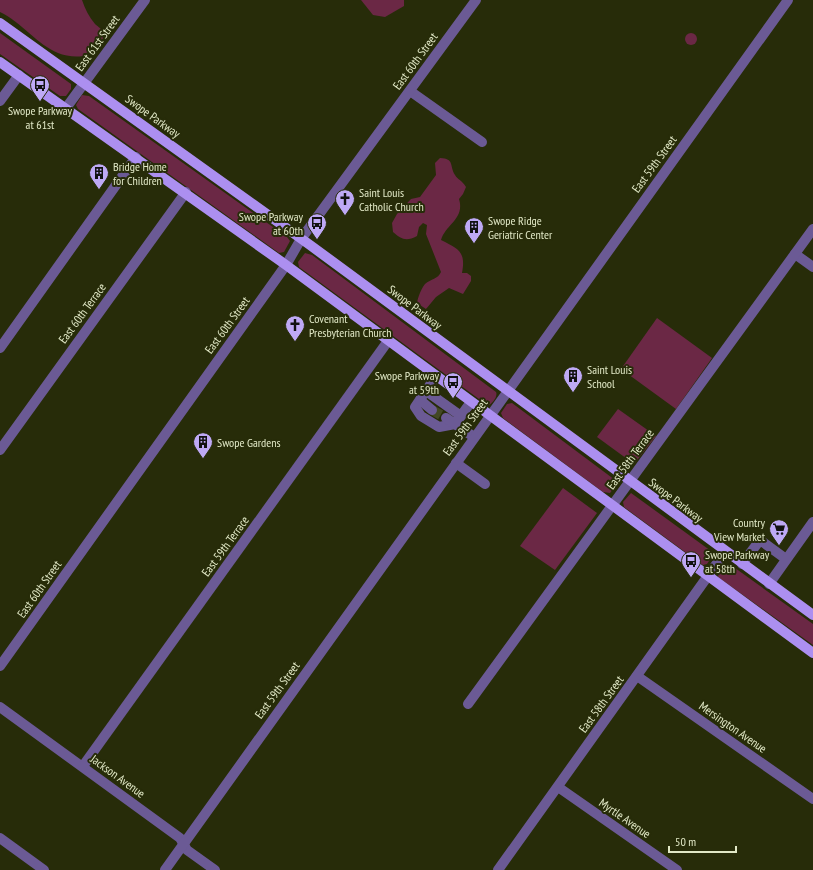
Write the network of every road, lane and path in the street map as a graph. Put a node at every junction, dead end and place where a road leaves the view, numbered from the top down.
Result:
1 (145, 0) edge
2 (476, 0) edge
3 (788, 0) edge
4 (0, 23) edge
5 (0, 62) edge
6 (19, 75) junction
7 (84, 83) junction
8 (410, 91) junction
9 (0, 101) edge
10 (66, 108) junction
11 (482, 142) dead end
12 (136, 157) junction
13 (186, 192) junction
14 (813, 229) edge
15 (301, 239) junction
16 (795, 254) junction
17 (286, 264) junction
18 (813, 266) edge
19 (388, 340) junction
20 (0, 348) edge
21 (436, 376) junction
22 (426, 391) junction
23 (507, 391) junction
24 (420, 400) junction
25 (471, 402) junction
26 (432, 410) tunnel mouth
27 (490, 416) junction
28 (446, 418) tunnel mouth
29 (458, 420) junction
30 (474, 438) junction
31 (0, 450) edge
32 (456, 462) junction
33 (630, 482) junction
34 (485, 484) dead end
35 (612, 506) junction
36 (813, 522) edge
37 (725, 552) junction
38 (786, 559) junction
39 (742, 564) junction
40 (708, 576) junction
41 (769, 584) junction
42 (813, 615) edge
43 (813, 653) edge
44 (0, 666) edge
45 (637, 676) junction
46 (468, 704) dead end
47 (0, 707) edge
48 (82, 766) junction
49 (558, 787) junction
50 (813, 799) edge
51 (0, 838) edge
52 (183, 844) junction
53 (44, 870) edge
54 (165, 870) edge
55 (215, 870) edge
56 (498, 870) edge
57 (677, 870) edge

1 - 7 street, East 61st Street
2 - 8 street, East 60th Street
3 - 23 street, East 59th Street
4 - 7 main road, Swope Parkway
5 - 6 main road
6 - 9 street
6 - 10 main road
7 - 10 street, East 61st Street
7 - 15 main road, Swope Parkway
8 - 11 street
8 - 15 street, East 60th Street
10 - 12 main road
12 - 13 main road
12 - 20 street
13 - 17 main road
13 - 31 street, East 60th Terrace
14 - 16 street, East 58th Terrace
15 - 17 street, East 60th Street
15 - 23 main road, Swope Parkway
16 - 18 street
16 - 33 street, East 58th Terrace
17 - 19 main road
17 - 44 street, East 60th Street
19 - 21 main road
19 - 48 street, East 59th Terrace
21 - 22 street
21 - 25 main road
22 - 24 street
22 - 29 street
23 - 27 street, East 59th Street
23 - 33 main road, Swope Parkway
24 - 26 street
24 - 29 street
25 - 27 main road
25 - 29 street
27 - 30 street, East 59th Street
27 - 35 main road
28 - 29 street
29 - 30 street
30 - 32 street, East 59th Street
32 - 34 street
32 - 52 street, East 59th Street
33 - 35 street, East 58th Terrace
33 - 37 main road, Swope Parkway
35 - 40 main road
35 - 46 street, East 58th Terrace
36 - 38 street
37 - 39 main road, Swope Parkway
37 - 40 street, East 58th Street
38 - 39 street
38 - 41 street
39 - 41 main road, Swope Parkway
40 - 43 main road
40 - 45 street, East 58th Street
41 - 42 main road, Swope Parkway
45 - 49 street, East 58th Street
45 - 50 street, Mersington Avenue
47 - 48 street, Jackson Avenue
48 - 52 street, Jackson Avenue
49 - 56 street, East 58th Street
49 - 57 street, Myrtle Avenue
51 - 53 street
52 - 54 street, East 59th Street
52 - 55 street, Jackson Avenue

